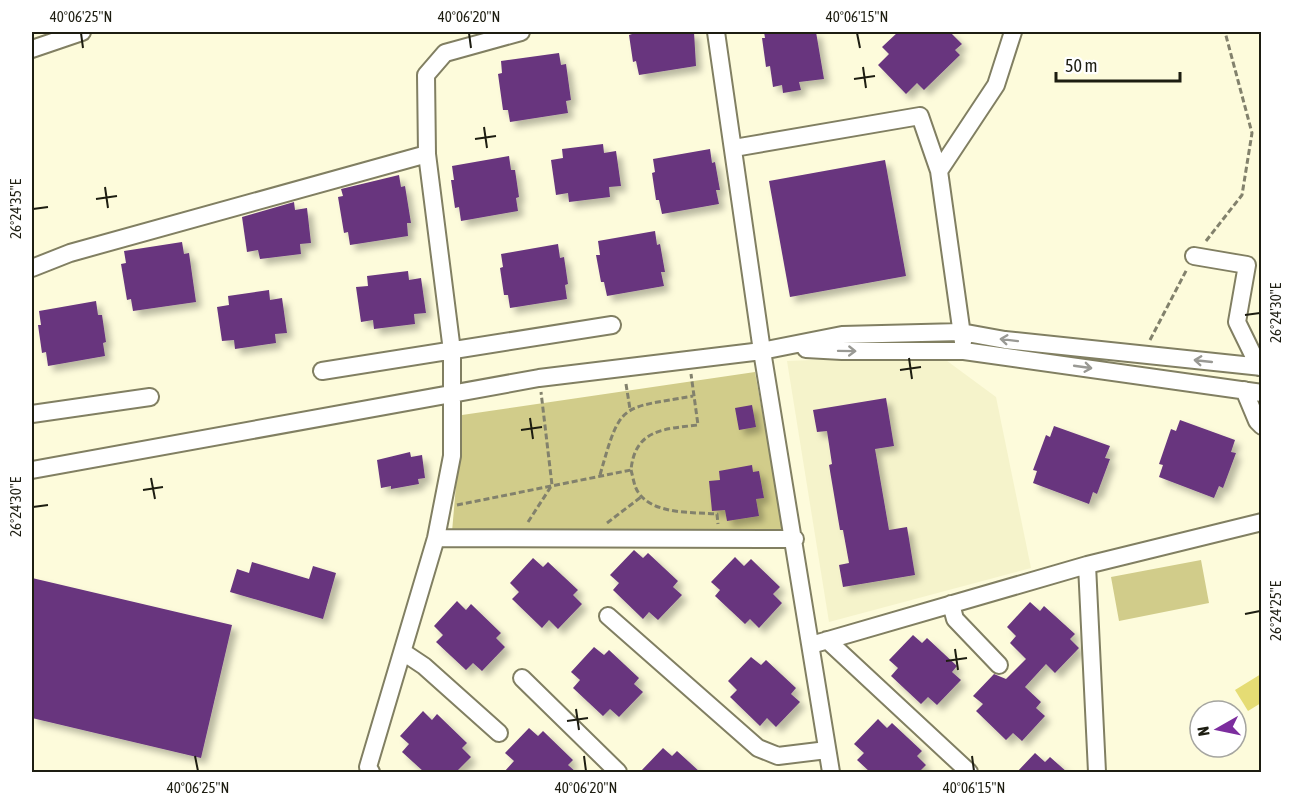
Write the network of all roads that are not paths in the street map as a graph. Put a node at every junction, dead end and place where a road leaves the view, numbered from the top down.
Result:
1 (82, 32) edge
2 (521, 32) edge
3 (716, 32) edge
4 (1013, 32) edge
5 (32, 49) edge
6 (734, 148) junction
7 (427, 154) junction
8 (939, 171) junction
9 (1194, 256) road end
10 (32, 268) edge
11 (612, 325) dead end
12 (961, 332) junction
13 (789, 348) junction
14 (452, 351) junction
15 (762, 351) junction
16 (964, 351) junction
17 (1261, 366) edge
18 (322, 371) dead end
19 (1244, 390) junction
20 (1262, 393) edge
21 (454, 394) junction
22 (150, 398) dead end
23 (32, 414) edge
24 (1262, 426) edge
25 (32, 470) edge
26 (1262, 522) edge
27 (436, 538) junction
28 (795, 539) junction
29 (1087, 565) junction
30 (951, 604) junction
31 (608, 616) dead end
32 (819, 642) junction
33 (402, 652) junction
34 (999, 665) dead end
35 (522, 678) dead end
36 (499, 733) dead end
37 (827, 750) junction
38 (371, 772) edge
39 (618, 772) edge
40 (831, 772) edge
41 (969, 772) edge
42 (1098, 772) edge

1 - 5 street
2 - 7 street
3 - 6 street
4 - 8 street
6 - 8 street
6 - 15 street
7 - 10 street
7 - 14 street
8 - 12 street
9 - 17 street
11 - 14 street
12 - 13 street
12 - 16 street
17 -> 12 street
13 - 15 street
13 -> 16 street
14 - 18 street
14 - 21 street
15 - 21 street
15 - 28 street
16 -> 19 street
17 - 19 street
19 - 20 street
19 - 24 street
21 - 25 street
21 - 27 street
22 - 23 street
26 - 29 street
27 - 28 street
27 - 33 street
28 - 32 street
29 - 30 street
29 - 42 street
30 - 32 street
30 - 34 street
31 - 37 street
32 - 37 street
32 - 41 street
33 - 36 street
33 - 38 street
35 - 39 street
37 - 40 street

